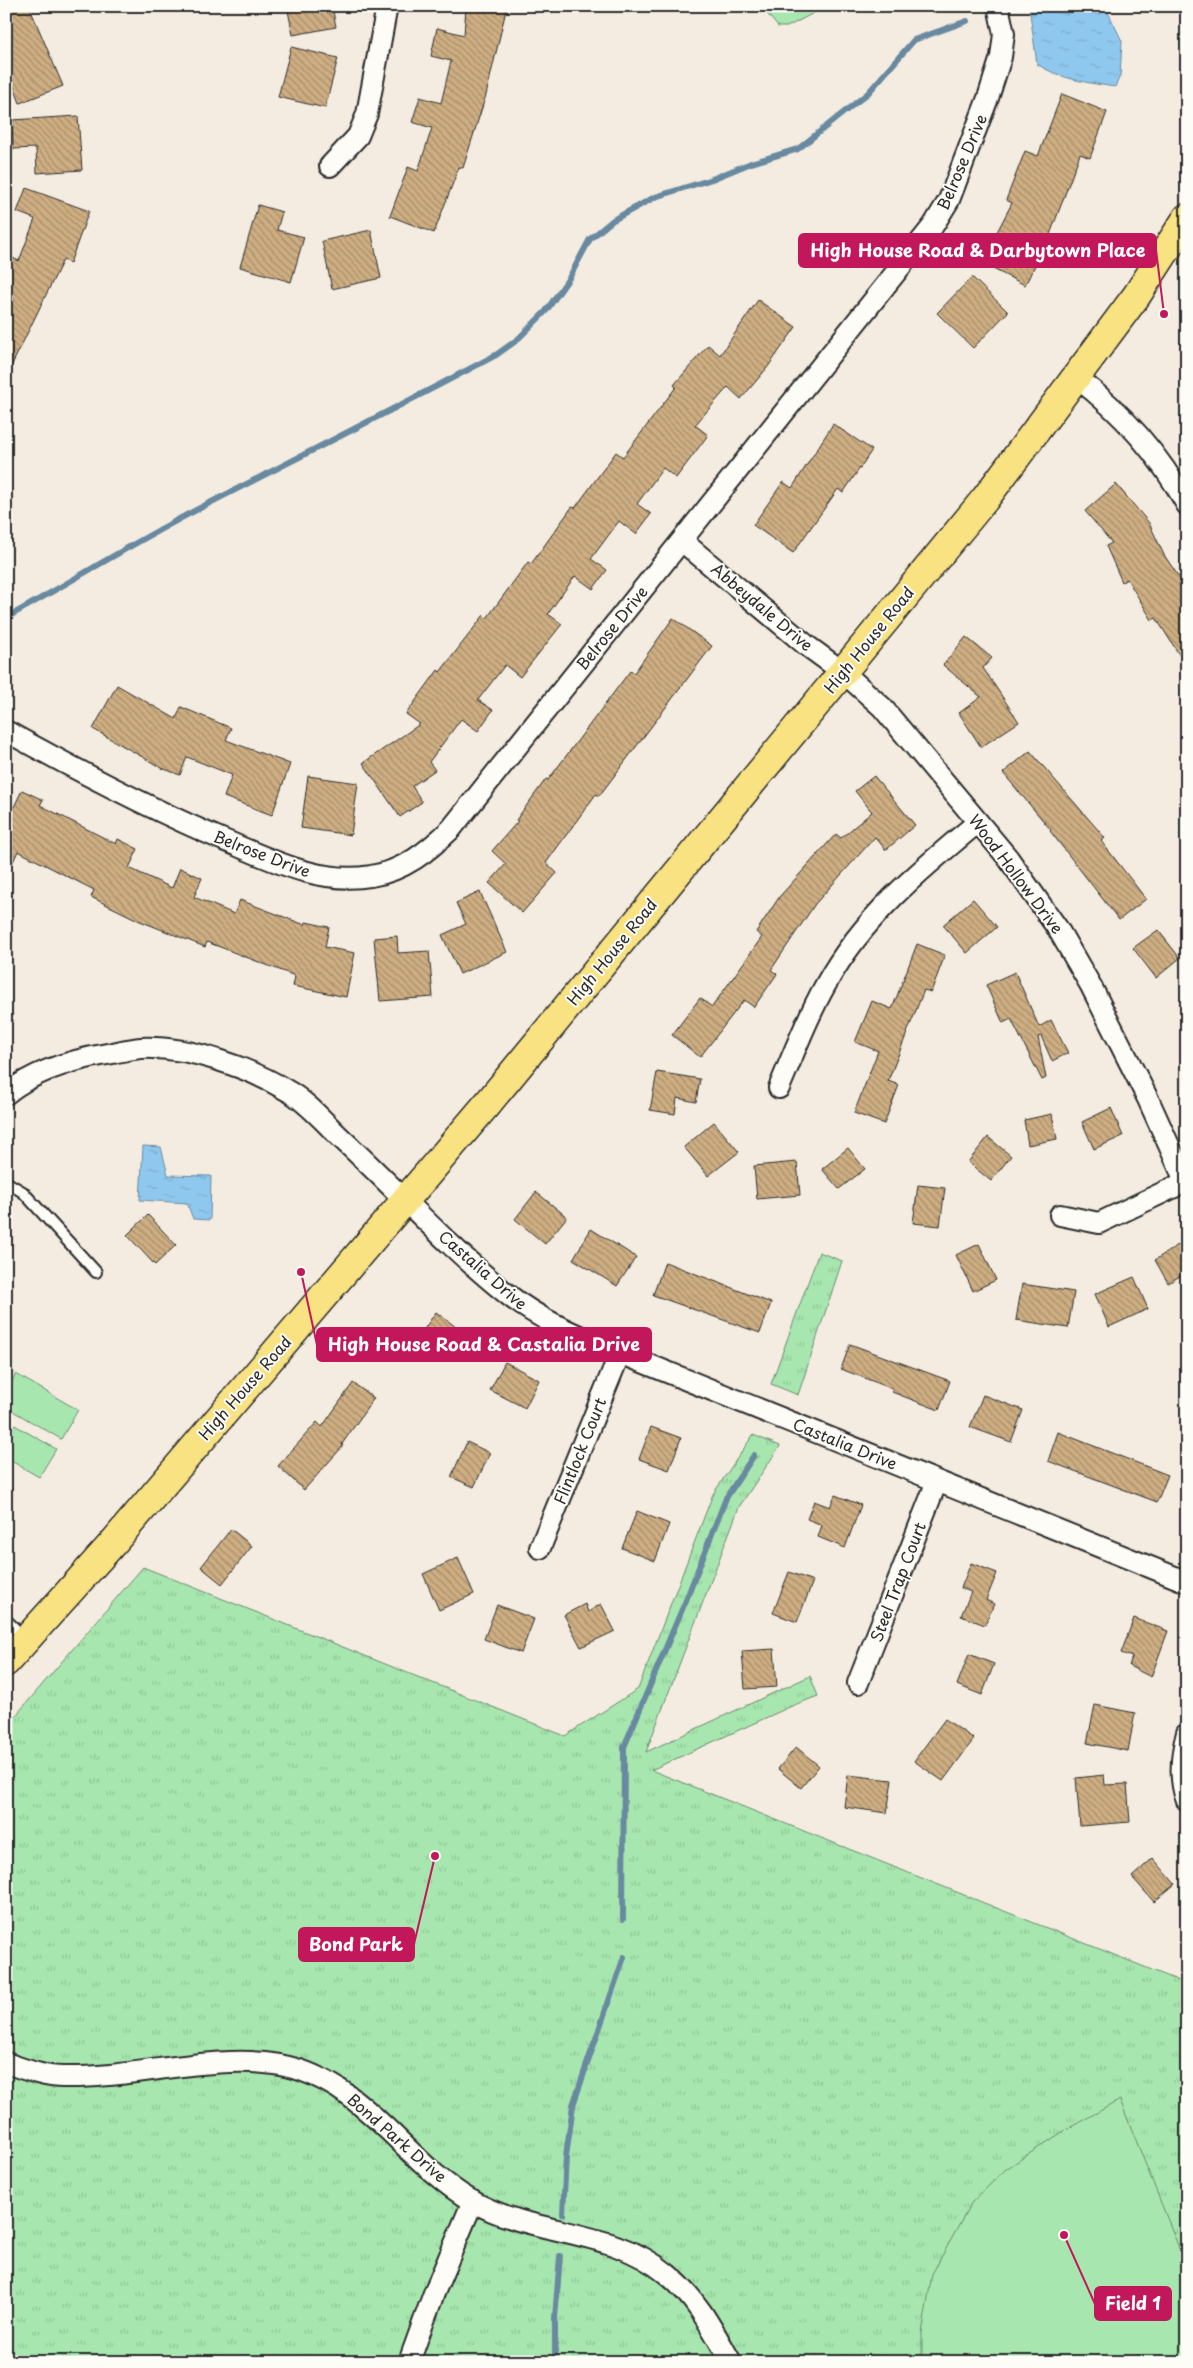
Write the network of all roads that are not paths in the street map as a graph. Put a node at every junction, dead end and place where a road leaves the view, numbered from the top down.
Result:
1 (387, 6) edge
2 (998, 6) edge
3 (330, 166) dead end
4 (1187, 218) edge
5 (1077, 378) junction
6 (1181, 482) edge
7 (1187, 505) edge
8 (682, 541) junction
9 (843, 672) junction
10 (6, 731) edge
11 (978, 822) junction
12 (779, 1088) dead end
13 (6, 1094) edge
14 (6, 1182) edge
15 (1186, 1183) edge
16 (406, 1200) junction
17 (1060, 1215) dead end
18 (96, 1272) dead end
19 (620, 1354) junction
20 (937, 1482) junction
21 (540, 1548) dead end
22 (1187, 1582) edge
23 (6, 1620) edge
24 (26, 1640) junction
25 (6, 1662) edge
26 (858, 1683) dead end
27 (1187, 1733) edge
28 (1187, 1801) edge
29 (6, 2063) edge
30 (473, 2201) junction
31 (409, 2362) edge
32 (731, 2362) edge

1 - 3 street
2 - 8 street, Belrose Drive
4 - 5 main road, High House Road
5 - 6 street
5 - 9 main road, High House Road
6 - 7 street
8 - 9 street, Abbeydale Drive
8 - 10 street, Belrose Drive
9 - 11 street, Wood Hollow Drive
9 - 16 main road, High House Road
11 - 12 street
11 - 15 street, Wood Hollow Drive
13 - 16 street, Castalia Drive
14 - 18 lane
15 - 17 street
16 - 19 street, Castalia Drive
16 - 24 main road, High House Road
19 - 20 street, Castalia Drive
19 - 21 street, Flintlock Court
20 - 22 street, Castalia Drive
20 - 26 street, Steel Trap Court
23 - 24 lane
24 - 25 main road, High House Road
27 - 28 street
29 - 30 street, Bond Park Drive
30 - 31 street
30 - 32 street, Bond Park Drive

